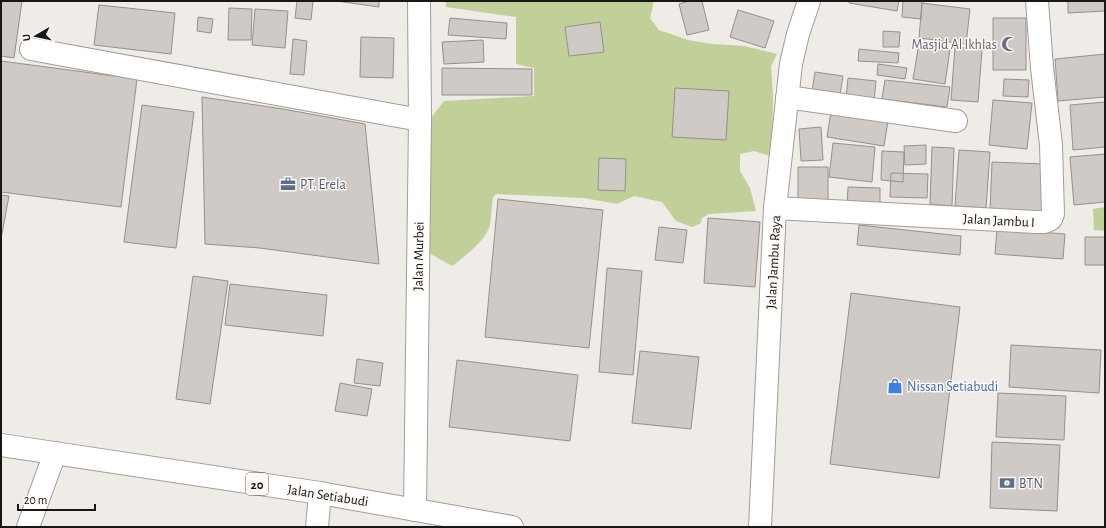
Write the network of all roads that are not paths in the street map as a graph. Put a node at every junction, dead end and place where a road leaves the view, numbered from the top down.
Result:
1 (419, 1) edge
2 (810, 1) edge
3 (1037, 1) edge
4 (31, 49) dead end
5 (787, 97) junction
6 (420, 120) junction
7 (956, 121) dead end
8 (775, 208) junction
9 (1, 445) edge
10 (55, 453) junction
11 (320, 493) junction
12 (421, 516) edge
13 (28, 527) edge
14 (317, 527) edge
15 (512, 527) edge
16 (760, 527) edge

1 - 6 main road, Jalan Murbei
2 - 5 main road, Jalan Jambu Raya
3 - 8 main road, Jalan Jambu I
4 - 6 main road
5 - 7 main road
5 - 8 main road, Jalan Jambu Raya
6 - 12 main road, Jalan Murbei
8 - 16 main road, Jalan Jambu Raya
9 - 10 main road, Jalan Setiabudi / 20
10 - 11 main road, Jalan Setiabudi / 20
10 - 13 main road
11 - 12 main road, Jalan Setiabudi / 20
11 - 14 main road
12 - 15 main road, Jalan Setiabudi / 20

